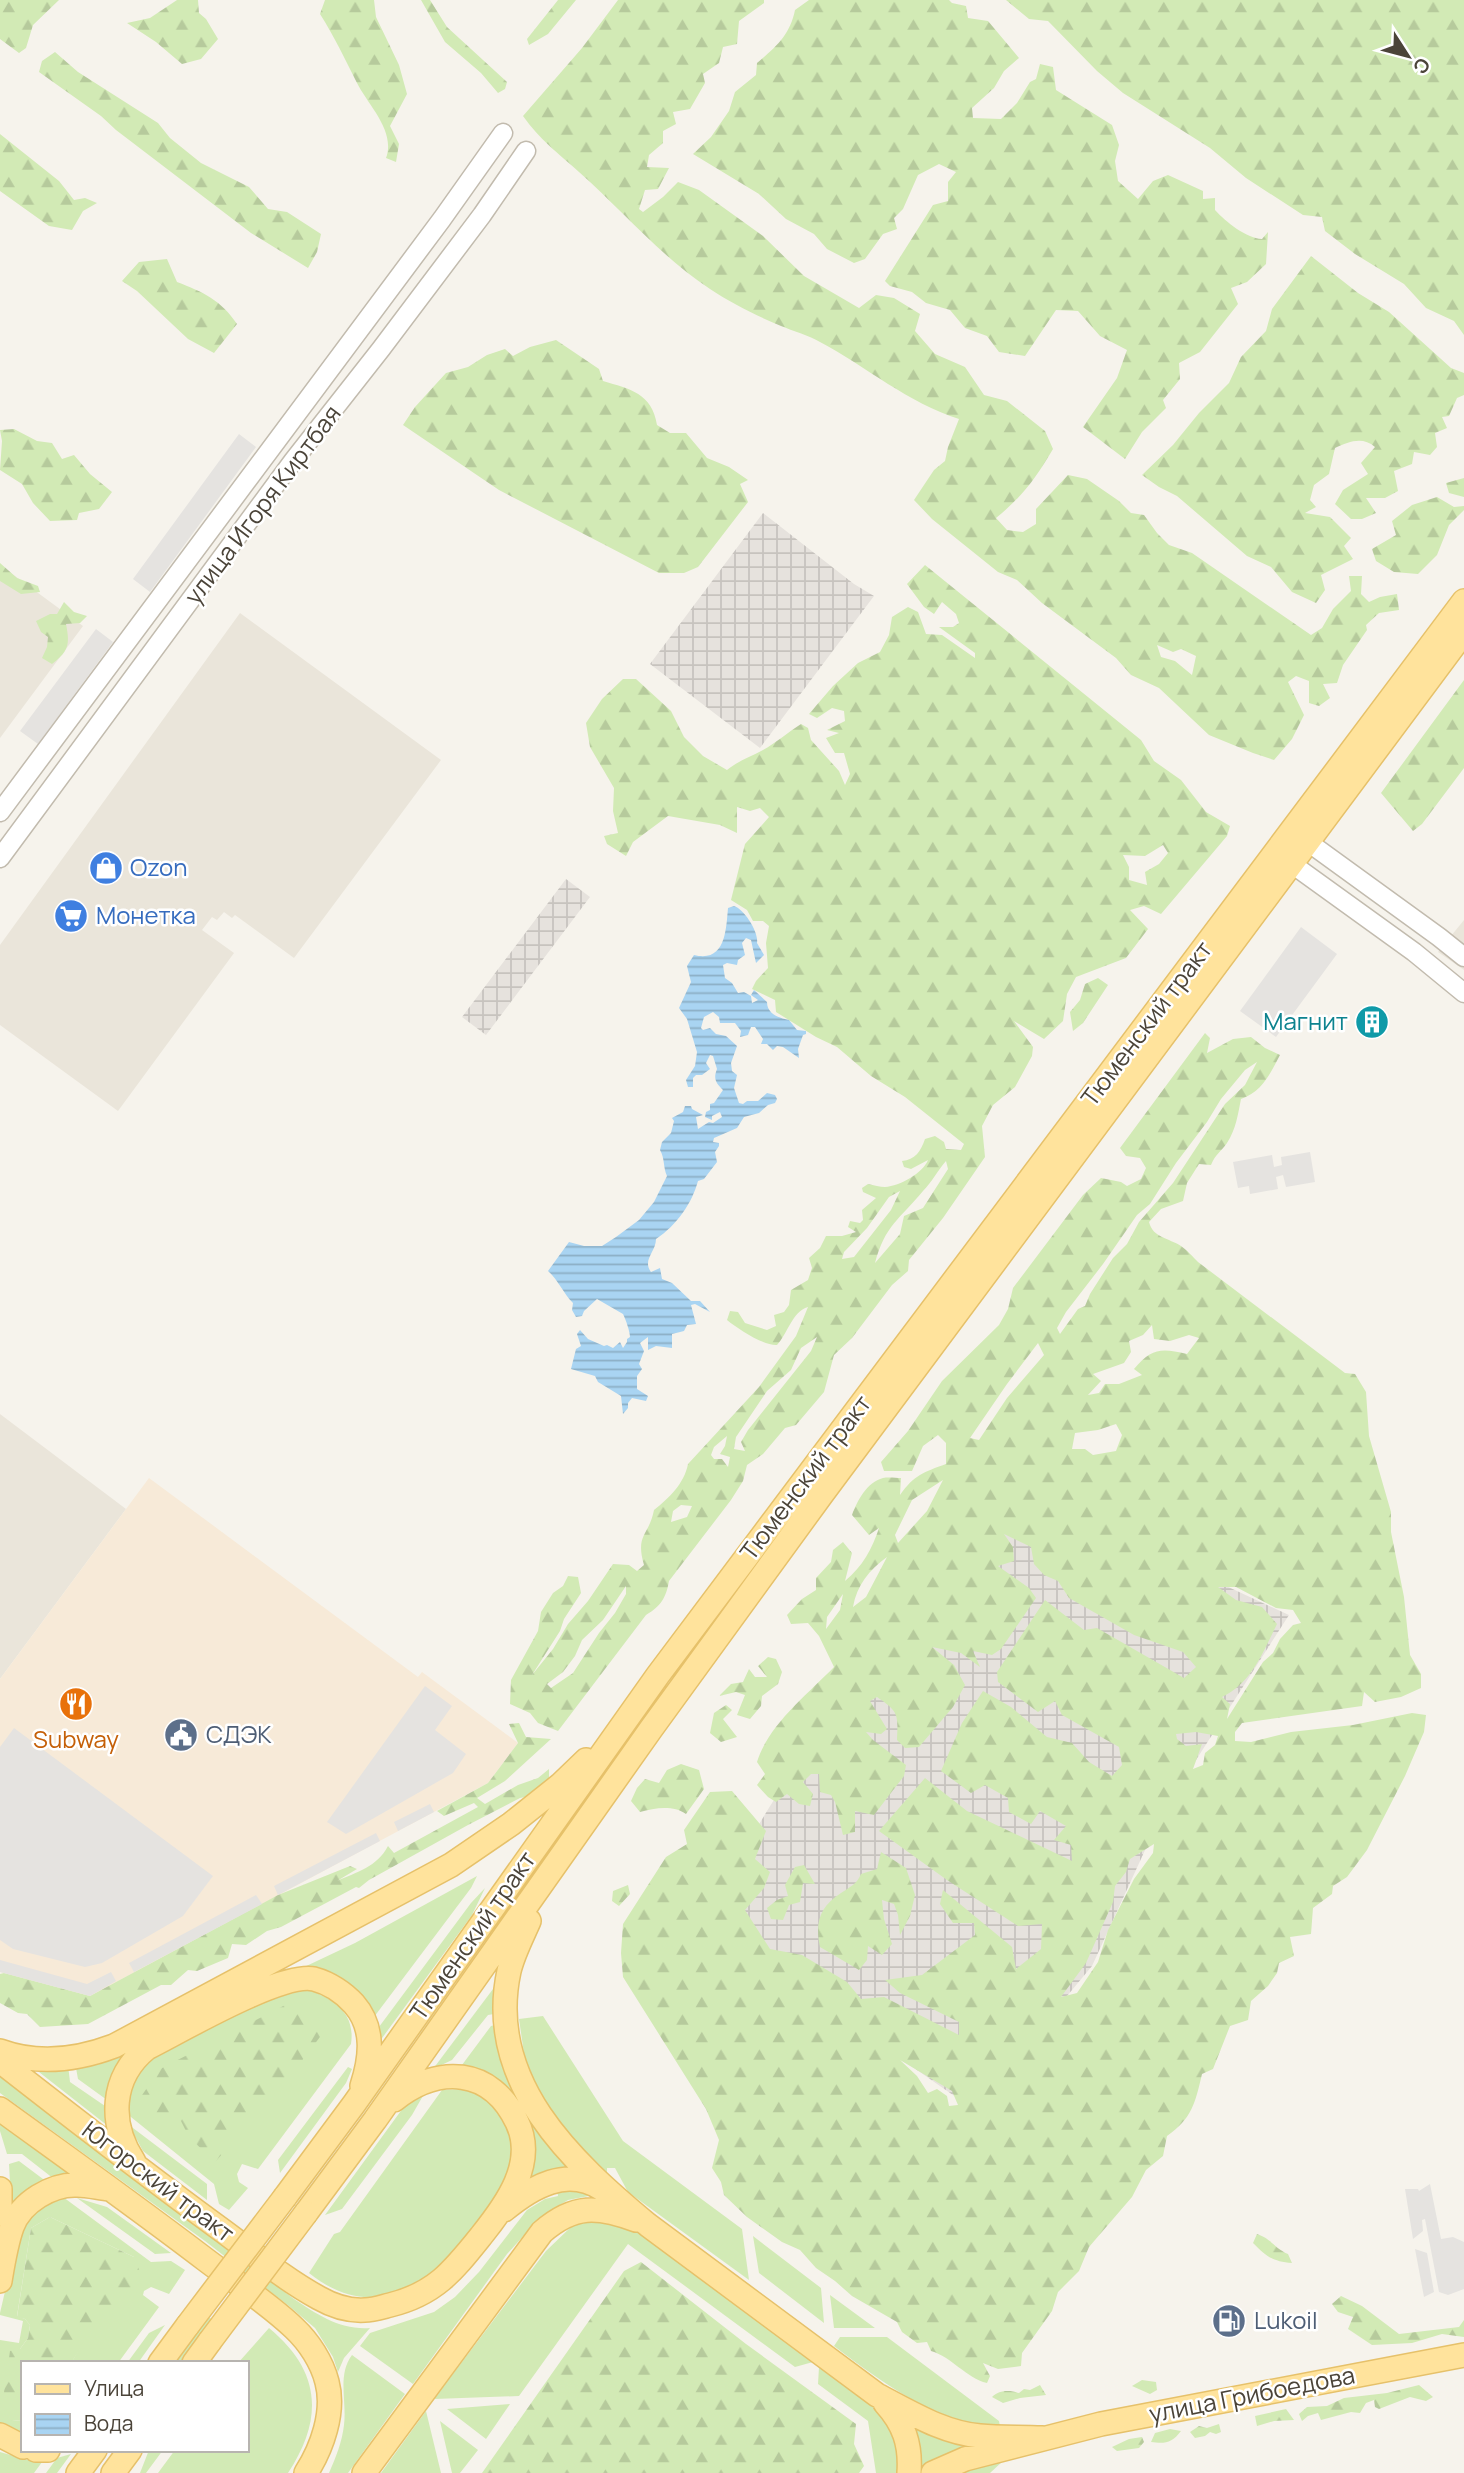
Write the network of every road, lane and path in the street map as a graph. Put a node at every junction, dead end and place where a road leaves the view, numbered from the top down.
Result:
1 (503, 133) dead end
2 (526, 152) dead end
3 (1464, 601) edge
4 (1464, 632) edge
5 (0, 812) edge
6 (1308, 842) junction
7 (0, 858) edge
8 (1292, 864) junction
9 (1464, 957) edge
10 (1464, 993) edge
11 (658, 1675) junction
12 (559, 1862) junction
13 (0, 2051) edge
14 (0, 2061) edge
15 (354, 2104) junction
16 (0, 2109) edge
17 (375, 2120) junction
18 (139, 2170) junction
19 (0, 2189) edge
20 (113, 2189) junction
21 (617, 2199) junction
22 (0, 2214) edge
23 (496, 2217) junction
24 (648, 2225) junction
25 (0, 2281) edge
26 (1464, 2355) edge
27 (161, 2361) edge
28 (195, 2361) edge
29 (877, 2395) junction
30 (0, 2435) edge
31 (1042, 2438) junction
32 (21, 2446) edge
33 (94, 2452) edge
34 (129, 2452) edge
35 (137, 2452) edge
36 (78, 2473) edge
37 (113, 2473) edge
38 (132, 2473) edge
39 (306, 2473) edge
40 (364, 2473) edge
41 (909, 2473) edge
42 (933, 2473) edge

1 - 5 street, улица Игоря Киртбая
2 - 7 street, улица Игоря Киртбая
3 - 11 main road, Тюменский тракт
4 - 6 main road, Тюменский тракт
6 - 8 main road, Тюменский тракт
6 - 9 street
8 - 10 street
8 - 12 main road, Тюменский тракт
11 - 13 main road
11 - 15 main road, Тюменский тракт
12 - 17 main road, Тюменский тракт
12 - 21 main road
14 - 18 main road, Югорский тракт
15 - 18 main road
15 - 27 main road, Тюменский тракт, bridge
16 - 20 main road, Югорский тракт
17 - 23 main road
17 - 28 main road, Тюменский тракт, bridge
18 - 23 main road, Югорский тракт
19 - 22 main road
20 - 25 main road
20 - 39 main road, Югорский тракт
21 - 23 main road
21 - 24 main road
24 - 29 main road
24 - 40 main road
26 - 31 main road, улица Грибоедова
29 - 31 main road
29 - 41 main road
30 - 32 main road
31 - 42 main road
33 - 36 main road
34 - 37 main road
35 - 38 main road

